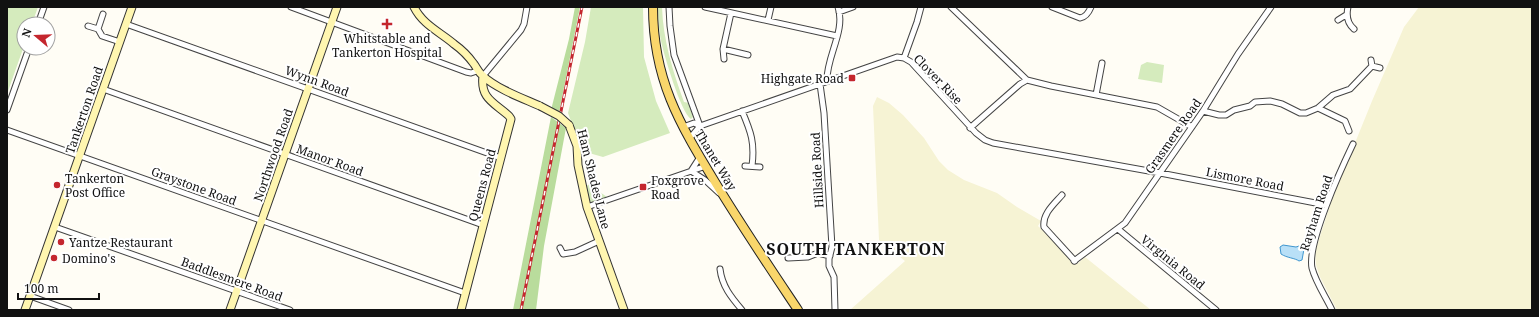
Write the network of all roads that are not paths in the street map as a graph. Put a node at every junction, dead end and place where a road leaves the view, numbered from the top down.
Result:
1 (132, 7) edge
2 (291, 7) edge
3 (337, 7) edge
4 (414, 7) edge
5 (653, 7) edge
6 (669, 7) edge
7 (705, 7) edge
8 (771, 7) edge
9 (853, 7) edge
10 (920, 7) edge
11 (951, 7) edge
12 (1052, 7) edge
13 (1091, 7) edge
14 (1271, 7) edge
15 (1348, 7) edge
16 (525, 8) edge
17 (713, 8) edge
18 (838, 9) edge
19 (731, 13) junction
20 (104, 14) dead end
21 (1346, 15) junction
22 (768, 20) junction
23 (1338, 20) dead end
24 (332, 21) junction
25 (126, 24) junction
26 (88, 26) dead end
27 (98, 29) junction
28 (1354, 29) dead end
29 (837, 36) junction
30 (120, 42) junction
31 (723, 49) junction
32 (748, 54) dead end
33 (26, 56) edge
34 (904, 58) junction
35 (724, 59) dead end
36 (1102, 63) dead end
37 (1380, 68) dead end
38 (477, 70) junction
39 (483, 76) junction
40 (1027, 80) junction
41 (827, 81) junction
42 (820, 84) junction
43 (103, 89) junction
44 (308, 89) junction
45 (1096, 95) junction
46 (1318, 108) junction
47 (7, 110) edge
48 (742, 111) junction
49 (1203, 111) junction
50 (700, 126) junction
51 (682, 127) junction
52 (1192, 127) junction
53 (970, 128) junction
54 (7, 130) edge
55 (1349, 131) dead end
56 (689, 139) junction
57 (1353, 144) dead end
58 (285, 154) junction
59 (80, 155) junction
60 (700, 157) junction
61 (501, 158) junction
62 (706, 166) junction
63 (745, 166) dead end
64 (752, 166) junction
65 (760, 167) dead end
66 (691, 172) junction
67 (1160, 173) junction
68 (1062, 195) dead end
69 (726, 199) junction
70 (1326, 205) junction
71 (588, 207) junction
72 (262, 220) junction
73 (483, 224) junction
74 (55, 227) junction
75 (1118, 229) junction
76 (599, 241) junction
77 (560, 248) dead end
78 (830, 256) junction
79 (788, 258) dead end
80 (720, 269) dead end
81 (237, 291) junction
82 (465, 293) junction
83 (30, 296) junction
84 (25, 310) edge
85 (69, 310) edge
86 (230, 310) edge
87 (290, 310) edge
88 (461, 310) edge
89 (624, 310) edge
90 (742, 310) edge
91 (798, 310) edge
92 (835, 310) edge
93 (1216, 310) edge
94 (1332, 310) edge

1 - 25 street, Tankerton Road
2 - 24 street
3 - 24 street, Northwood Road
4 - 38 street, Ham Shades Lane
5 - 51 main road, Thanet Way
6 - 50 street
7 - 17 street
8 - 22 street
9 - 18 street
10 - 34 street
11 - 40 street
12 - 13 street
14 - 49 street, Grasmere Road
15 - 21 street
16 - 39 street
17 - 19 street
18 - 29 street
19 - 22 street
19 - 31 street
20 - 27 street
21 - 23 street
21 - 28 street
22 - 29 street
24 - 38 street
24 - 44 street, Northwood Road
25 - 30 street, Tankerton Road
25 - 44 street, Wynn Road
26 - 27 street
27 - 30 street
29 - 41 street
30 - 43 street, Tankerton Road
31 - 32 street
31 - 35 street
33 - 47 street
34 - 41 street, Clover Rise
34 - 53 street, Clover Rise
36 - 45 street
37 - 46 street
38 - 39 street, Ham Shades Lane
39 - 61 street, Queens Road
39 - 71 street, Ham Shades Lane, bridge
40 - 45 street
40 - 53 street
41 - 42 street, Clover Rise
42 - 48 street, Clover Rise
42 - 78 street, Hillside Road
43 - 58 street, Manor Road
43 - 59 street, Tankerton Road
44 - 58 street, Northwood Road
44 - 61 street, Wynn Road
45 - 52 street
46 - 49 street
46 - 55 street
48 - 50 street, Clover Rise
48 - 64 street
49 - 52 street, Grasmere Road
50 - 51 street, Clover Rise
50 - 56 street
51 - 56 main road, Thanet Way
52 - 67 street, Grasmere Road
53 - 67 street, Clover Rise
54 - 59 street, Graystone Road
56 - 60 main road, Thanet Way
57 - 70 street, Rayham Road
58 - 72 street, Northwood Road
58 - 73 street, Manor Road
59 - 72 street, Graystone Road
59 - 74 street, Tankerton Road
60 - 62 main road, Thanet Way
60 - 66 street
61 - 73 street, Queens Road
62 - 66 street
62 - 69 main road, Thanet Way
63 - 64 street
64 - 65 street
66 - 69 street
66 - 71 street
67 - 70 street, Lismore Road
67 - 75 street, Grasmere Road
68 - 75 street, Grasmere Road
69 - 91 main road, Thanet Way
70 - 94 street, Rayham Road
71 - 76 street, Ham Shades Lane
72 - 81 street, Northwood Road
72 - 82 street, Graystone Road
73 - 82 street, Queens Road
74 - 81 street, Baddlesmere Road
74 - 83 street, Tankerton Road
75 - 93 street, Virginia Road
76 - 77 street
76 - 89 street, Ham Shades Lane
78 - 79 street
78 - 92 street, Hillside Road
80 - 90 street
81 - 86 street, Northwood Road
81 - 87 street, Baddlesmere Road
82 - 88 street, Queens Road
83 - 84 street, Tankerton Road
83 - 85 street

